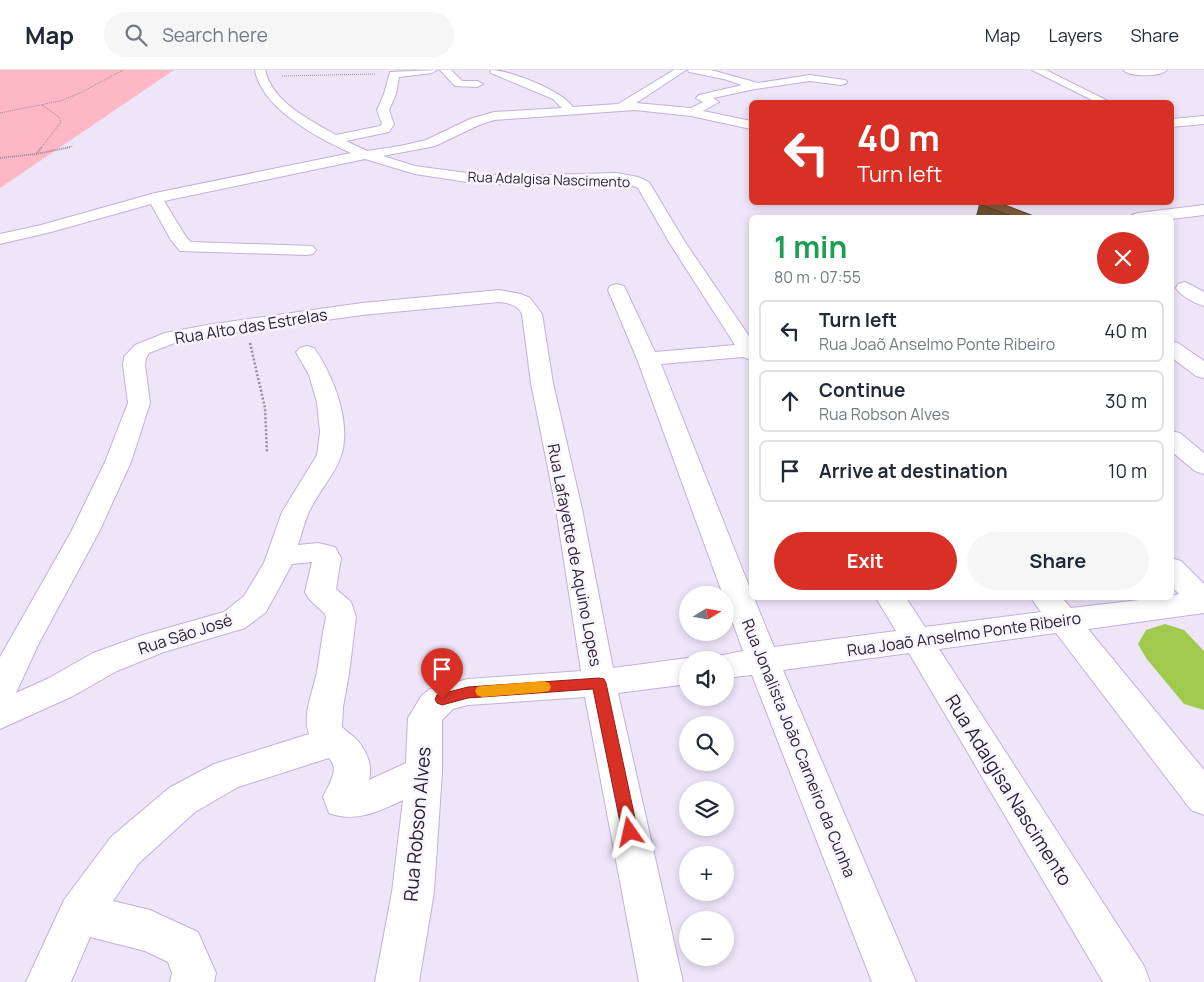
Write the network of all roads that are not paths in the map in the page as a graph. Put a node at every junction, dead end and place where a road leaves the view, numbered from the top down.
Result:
1 (432, 70) edge
2 (445, 70) edge
3 (681, 70) edge
4 (693, 70) edge
5 (1037, 70) edge
6 (1050, 70) edge
7 (1063, 70) edge
8 (1128, 70) edge
9 (1162, 70) edge
10 (495, 71) edge
11 (260, 73) edge
12 (841, 82) dead end
13 (477, 84) dead end
14 (757, 86) junction
15 (1100, 100) edge
16 (621, 107) junction
17 (570, 111) junction
18 (690, 112) junction
19 (1204, 120) edge
20 (1174, 123) edge
21 (749, 125) edge
22 (334, 139) junction
23 (365, 155) junction
24 (155, 198) junction
25 (1180, 199) dead end
26 (1204, 210) edge
27 (1163, 215) edge
28 (0, 239) edge
29 (306, 250) dead end
30 (1185, 288) dead end
31 (617, 290) dead end
32 (499, 296) joint
33 (1204, 300) edge
34 (1204, 347) edge
35 (1174, 349) edge
36 (749, 350) edge
37 (1174, 350) edge
38 (749, 351) edge
39 (307, 352) dead end
40 (648, 359) junction
41 (1204, 371) edge
42 (1174, 441) edge
43 (1204, 466) edge
44 (280, 556) junction
45 (1174, 571) edge
46 (892, 600) edge
47 (1204, 602) edge
48 (1055, 609) edge
49 (916, 641) junction
50 (763, 662) junction
51 (734, 665) edge
52 (679, 672) edge
53 (599, 683) junction
54 (0, 691) edge
55 (0, 715) edge
56 (332, 742) junction
57 (424, 772) junction
58 (1204, 798) edge
59 (79, 914) junction
60 (48, 982) edge
61 (192, 982) edge
62 (397, 982) edge
63 (660, 982) edge
64 (894, 982) edge
65 (1128, 982) edge

1 - 22 street
2 - 13 street
3 - 16 street
4 - 14 street
5 - 15 street
6 - 7 street
8 - 9 street
10 - 17 street
11 - 22 street, Rua Adalgisa Nascimento
12 - 14 street
14 - 18 street
16 - 17 street
16 - 18 street
17 - 23 street
18 - 21 street
19 - 20 street
22 - 23 street, Rua Adalgisa Nascimento
23 - 24 street
23 - 36 street, Rua Adalgisa Nascimento
24 - 28 street
24 - 29 street
25 - 26 street
26 - 27 street
30 - 33 street
31 - 40 street, Rua Jonalista João Carneiro da Cunha
32 - 53 street, Rua Lafayette de Aquino Lopes
32 - 54 street, Rua Alto das Estrelas
34 - 35 street
37 - 41 street
38 - 40 street
39 - 44 street, Rua São José
40 - 50 street, Rua Jonalista João Carneiro da Cunha
42 - 43 street
44 - 55 street, Rua São José
44 - 56 street
45 - 47 street
46 - 49 street, Rua Adalgisa Nascimento
47 - 48 street, Rua Joaõ Anselmo Ponte Ribeiro
48 - 49 street, Rua Joaõ Anselmo Ponte Ribeiro
48 - 58 street
49 - 50 street, Rua Joaõ Anselmo Ponte Ribeiro
49 - 65 street, Rua Adalgisa Nascimento
50 - 51 street, Rua Joaõ Anselmo Ponte Ribeiro
50 - 64 street, Rua Jonalista João Carneiro da Cunha
52 - 53 street
53 - 57 street, Rua Robson Alves
53 - 63 street, Rua Lafayette de Aquino Lopes
56 - 57 street
56 - 59 street
57 - 62 street, Rua Robson Alves
59 - 60 street
59 - 61 street

